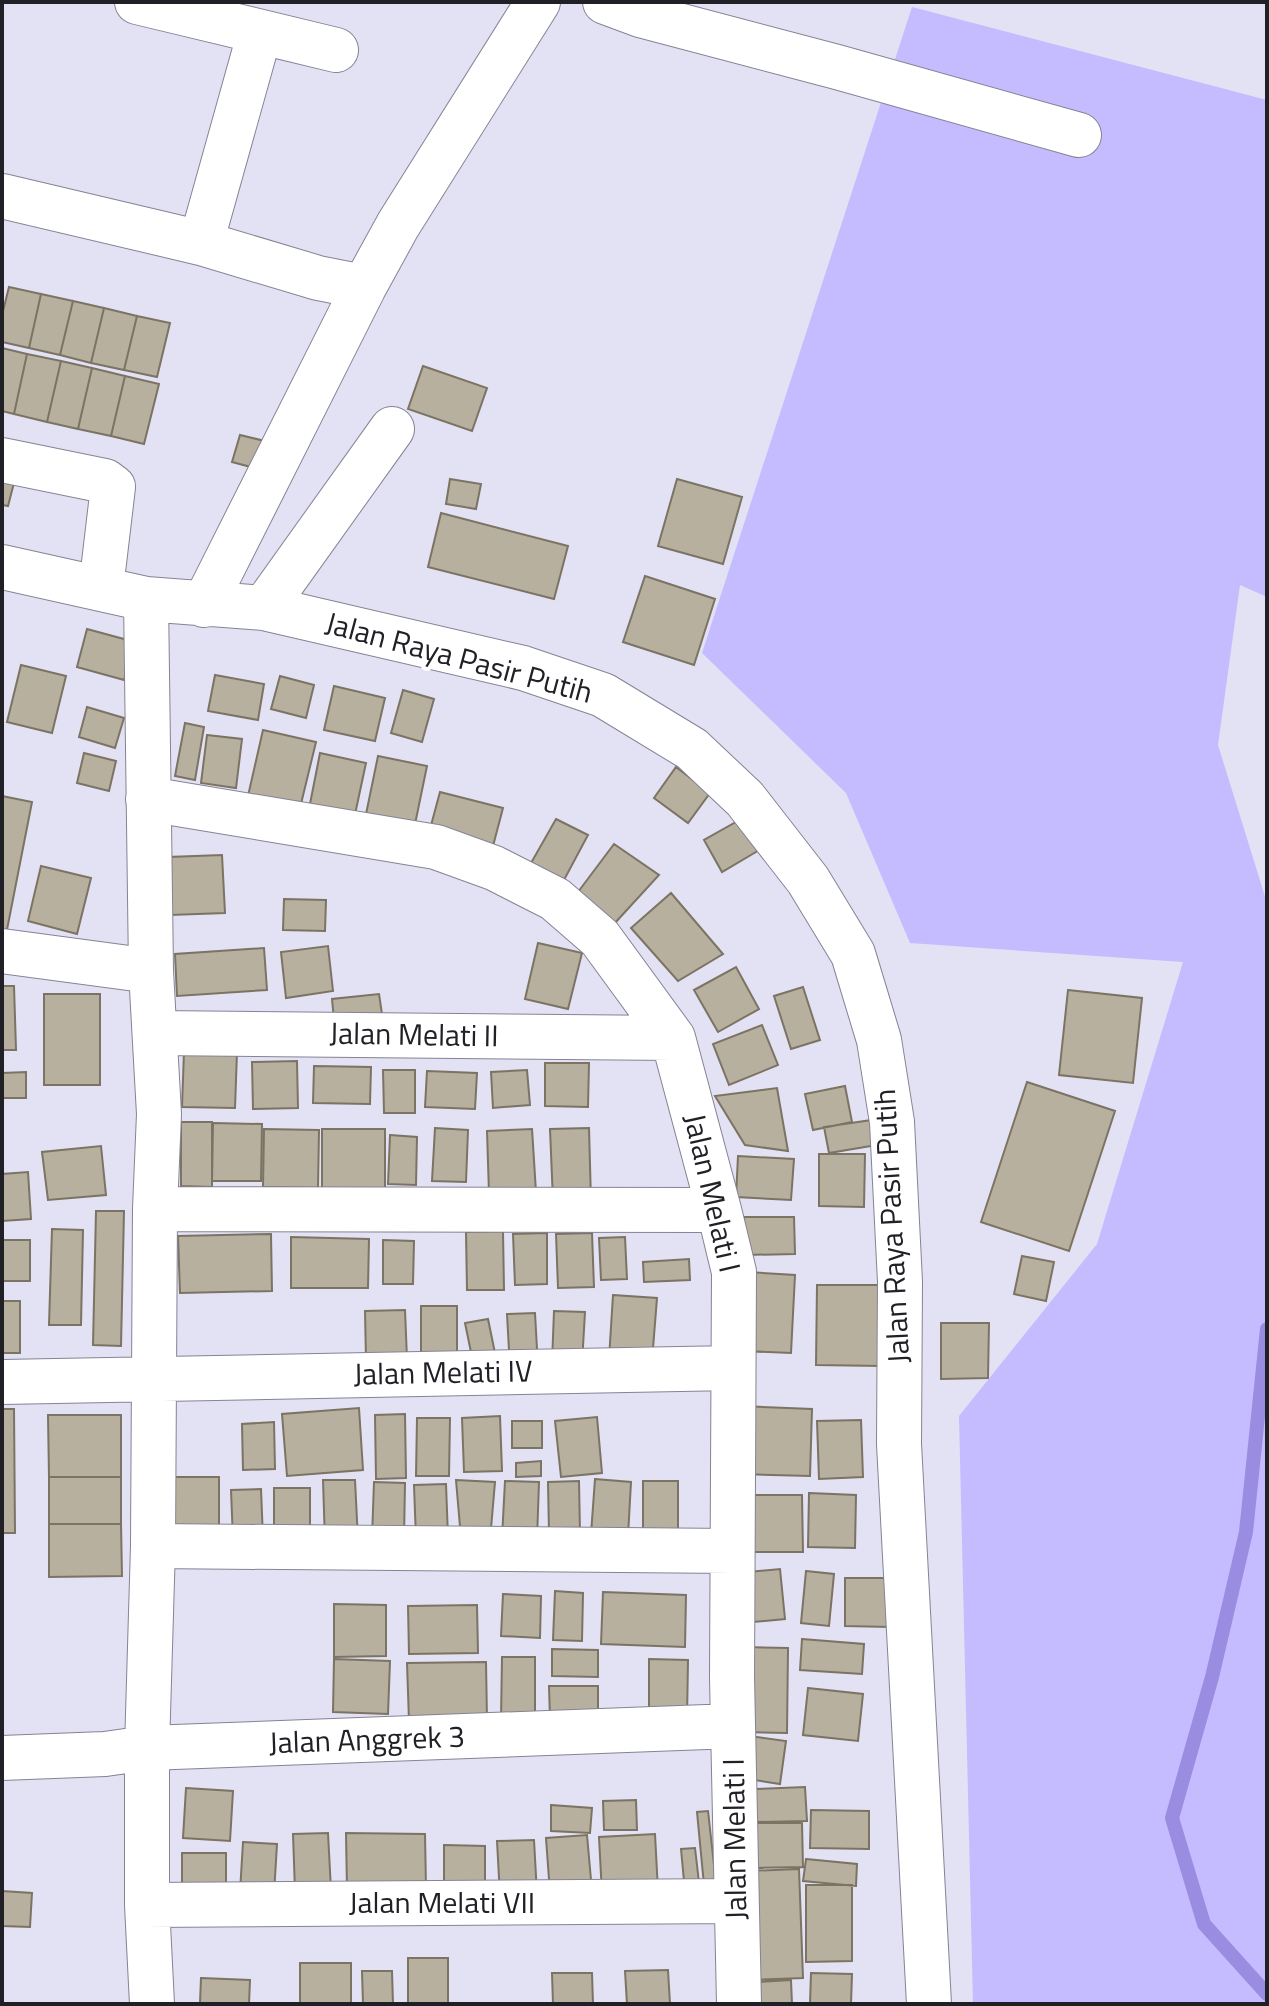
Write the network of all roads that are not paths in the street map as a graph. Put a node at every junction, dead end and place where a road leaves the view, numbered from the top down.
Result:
1 (137, 2) edge
2 (538, 2) edge
3 (605, 2) edge
4 (260, 32) junction
5 (336, 50) dead end
6 (1079, 135) dead end
7 (2, 196) edge
8 (201, 243) junction
9 (364, 287) junction
10 (392, 429) dead end
11 (2, 460) edge
12 (2, 567) edge
13 (101, 588) junction
14 (146, 599) junction
15 (204, 605) junction
16 (264, 608) junction
17 (148, 799) junction
18 (2, 951) edge
19 (151, 971) junction
20 (156, 1033) junction
21 (673, 1038) junction
22 (155, 1209) junction
23 (719, 1210) junction
24 (733, 1368) junction
25 (153, 1378) junction
26 (2, 1382) edge
27 (153, 1546) junction
28 (732, 1551) junction
29 (733, 1726) junction
30 (147, 1748) junction
31 (2, 1758) edge
32 (736, 1901) junction
33 (147, 1905) junction
34 (152, 2004) edge
35 (739, 2004) edge
36 (929, 2004) edge

1 - 4 street
2 - 9 street
3 - 6 street
4 - 5 street
4 - 8 street
7 - 8 street
8 - 9 street
9 - 15 street
10 - 16 street
11 - 13 street
12 - 13 street, Jalan Raya Pasir Putih
13 - 14 street, Jalan Raya Pasir Putih
14 - 15 street, Jalan Raya Pasir Putih
14 - 17 street
15 - 16 street, Jalan Raya Pasir Putih
16 - 36 street, Jalan Raya Pasir Putih
17 - 19 street
17 - 21 street, Jalan Melati I
18 - 19 street
19 - 20 street
20 - 21 street, Jalan Melati II
20 - 22 street
21 - 23 street, Jalan Melati I
22 - 23 street
22 - 25 street
23 - 24 street, Jalan Melati I
24 - 25 street, Jalan Melati IV
24 - 28 street, Jalan Melati I
25 - 26 street, Jalan Melati IV
25 - 27 street
27 - 28 street
27 - 30 street
28 - 29 street, Jalan Melati I
29 - 30 street, Jalan Anggrek 3
29 - 32 street, Jalan Melati I
30 - 31 street, Jalan Anggrek 3
30 - 33 street
32 - 33 street, Jalan Melati VII
32 - 35 street, Jalan Melati I
33 - 34 street

